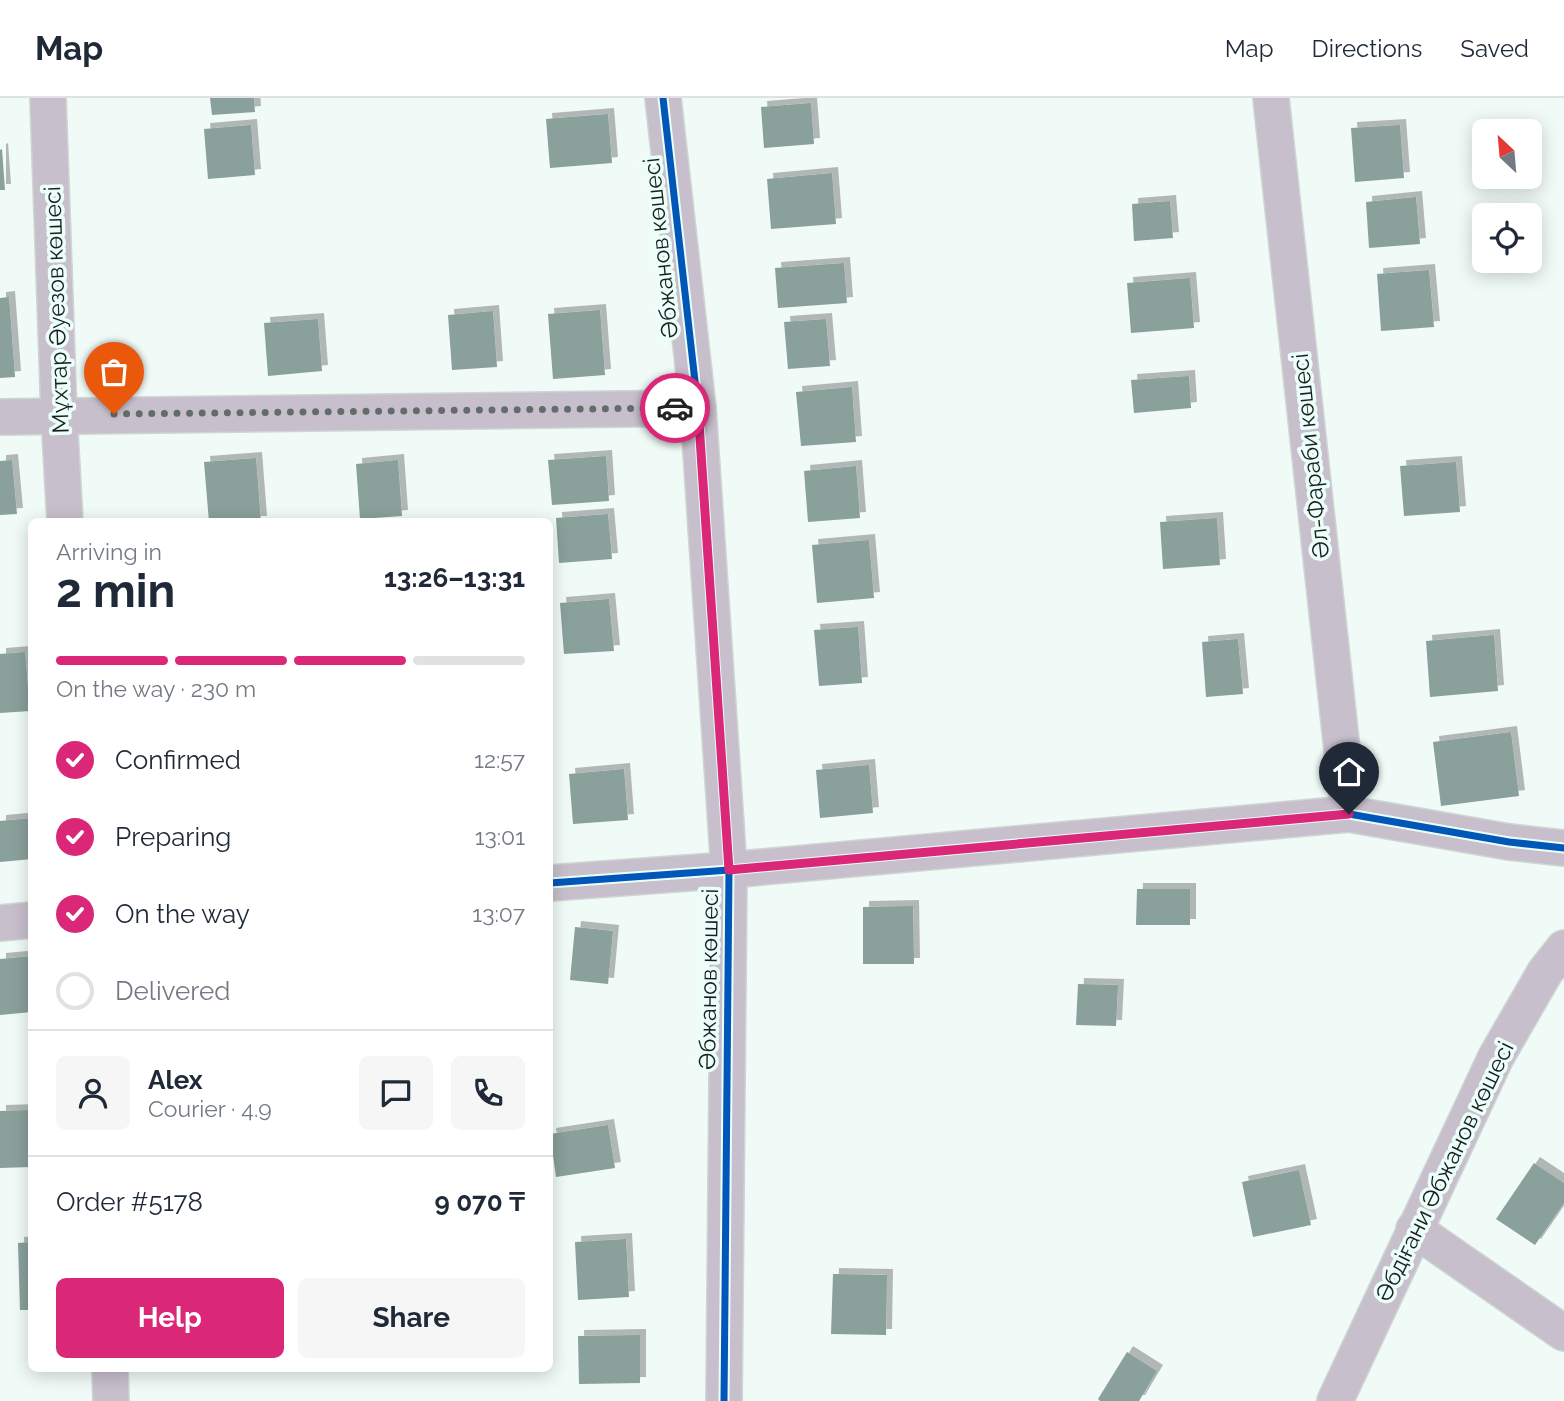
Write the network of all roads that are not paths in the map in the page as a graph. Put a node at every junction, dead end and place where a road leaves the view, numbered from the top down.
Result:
1 (48, 98) edge
2 (663, 98) edge
3 (1271, 98) edge
4 (698, 408) junction
5 (59, 415) junction
6 (0, 417) edge
7 (65, 518) edge
8 (1349, 814) junction
9 (1564, 848) edge
10 (729, 870) junction
11 (553, 883) edge
12 (28, 920) edge
13 (0, 923) edge
14 (1564, 948) edge
15 (1415, 1230) junction
16 (1564, 1333) edge
17 (110, 1372) edge
18 (111, 1401) edge
19 (724, 1401) edge
20 (1335, 1401) edge

1 - 5 street, Мұхтар Әуезов көшесі
2 - 4 street, Әбжанов көшесі
3 - 8 street, Әл-Фараби көшесі
4 - 5 street
4 - 10 street, Әбжанов көшесі
5 - 6 street
5 - 7 street, Мұхтар Әуезов көшесі
8 - 9 street
8 - 10 street
10 - 11 street
10 - 19 street, Әбжанов көшесі
12 - 13 street
14 - 15 street, Әбдіғани Әбжанов көшесі
15 - 16 street
15 - 20 street, Әбдіғани Әбжанов көшесі
17 - 18 street

